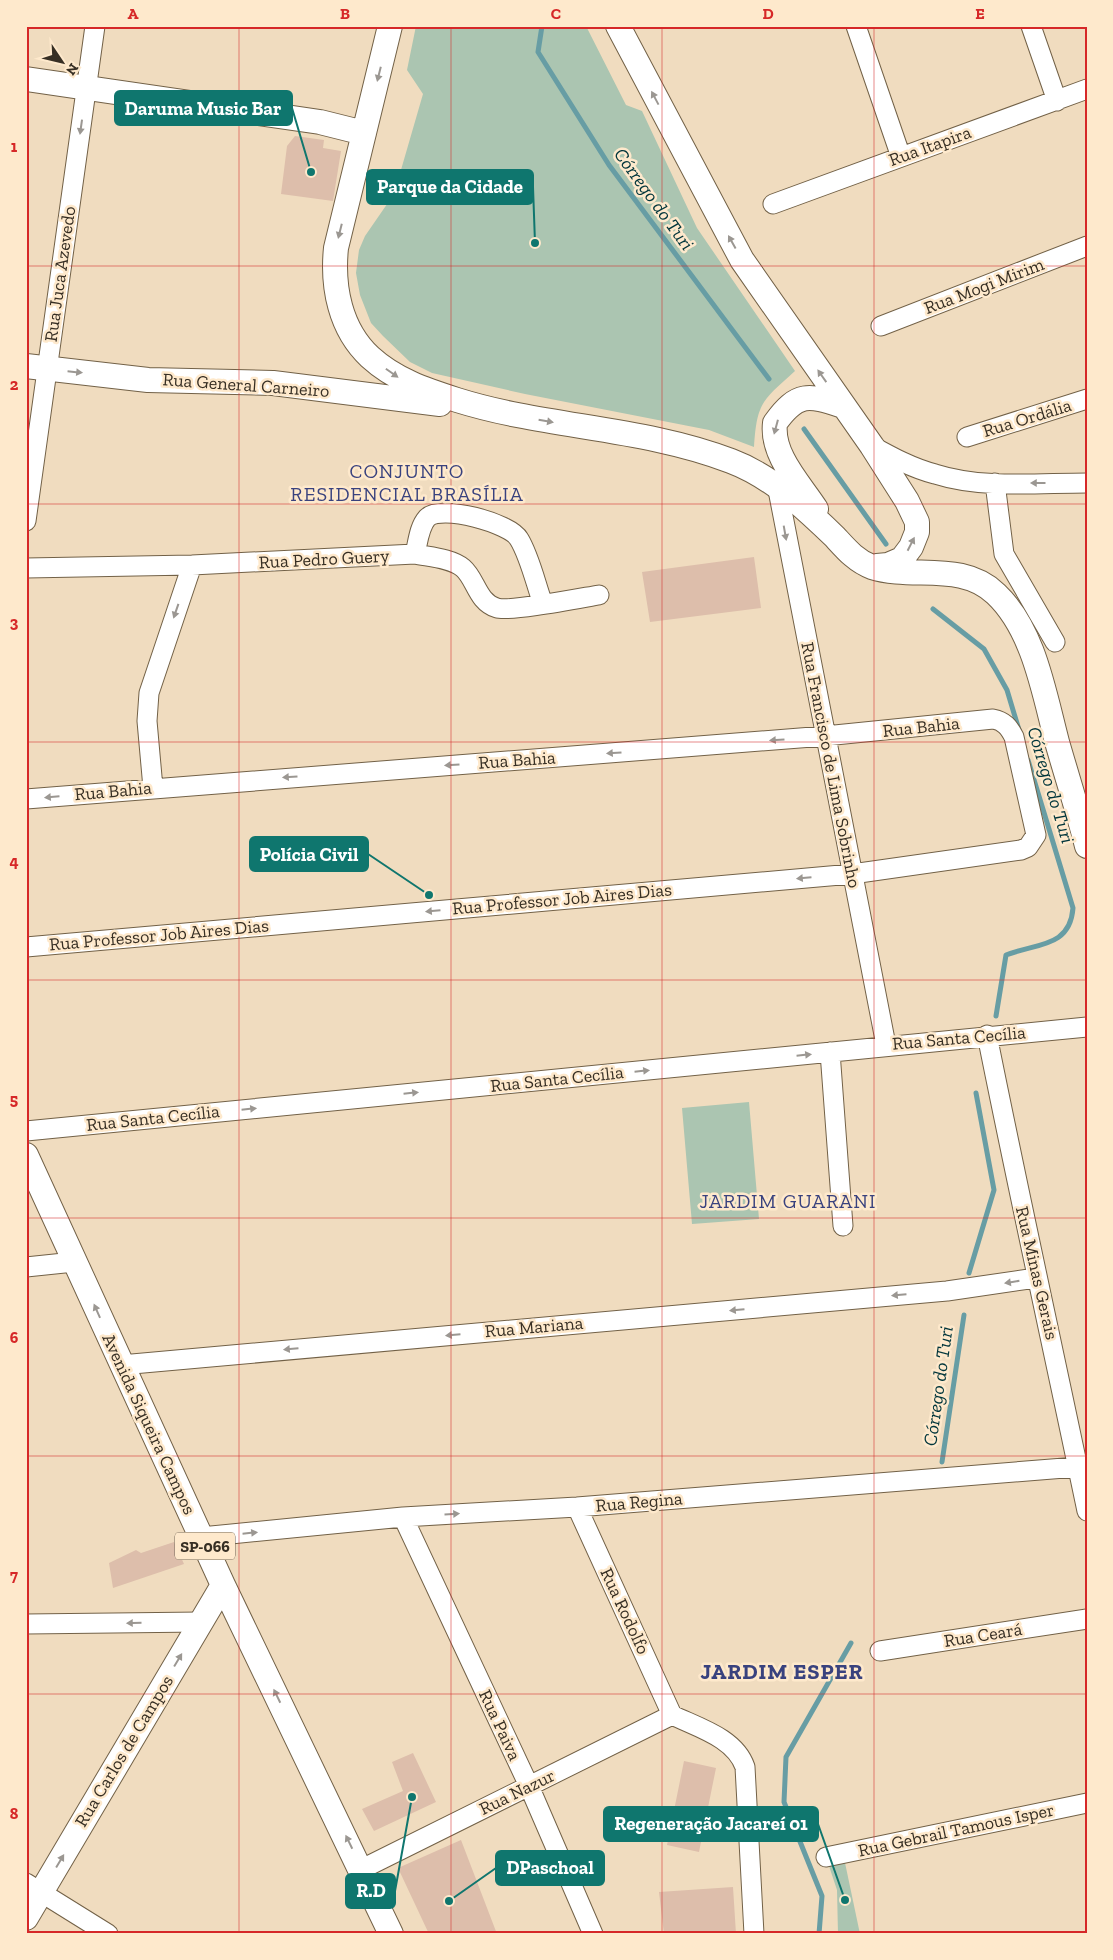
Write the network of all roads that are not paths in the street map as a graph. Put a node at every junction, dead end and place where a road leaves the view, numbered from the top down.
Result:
1 (95, 26) edge
2 (390, 26) edge
3 (618, 26) edge
4 (630, 26) edge
5 (856, 26) edge
6 (1031, 26) edge
7 (635, 61) junction
8 (26, 79) edge
9 (86, 89) junction
10 (1087, 89) edge
11 (1057, 101) junction
12 (364, 133) junction
13 (901, 156) junction
14 (773, 204) dead end
15 (1087, 246) edge
16 (881, 326) dead end
17 (36, 368) edge
18 (1087, 399) edge
19 (843, 406) junction
20 (494, 412) junction
21 (967, 437) dead end
22 (872, 446) junction
23 (994, 483) junction
24 (1087, 483) edge
25 (777, 485) junction
26 (26, 522) edge
27 (834, 537) junction
28 (415, 554) junction
29 (192, 565) junction
30 (873, 567) junction
31 (26, 568) edge
32 (599, 595) dead end
33 (543, 604) junction
34 (1055, 642) dead end
35 (825, 736) junction
36 (153, 788) junction
37 (26, 799) edge
38 (1034, 841) joint
39 (1087, 846) edge
40 (852, 874) junction
41 (26, 947) edge
42 (1087, 1026) edge
43 (987, 1036) junction
44 (886, 1045) junction
45 (830, 1052) junction
46 (26, 1131) edge
47 (26, 1155) edge
48 (843, 1226) dead end
49 (74, 1262) junction
50 (26, 1267) edge
51 (1036, 1278) junction
52 (121, 1365) junction
53 (1078, 1467) junction
54 (577, 1507) junction
55 (1087, 1511) edge
56 (403, 1517) junction
57 (201, 1538) junction
58 (223, 1585) junction
59 (1087, 1619) edge
60 (201, 1622) junction
61 (26, 1624) edge
62 (880, 1651) dead end
63 (672, 1715) junction
64 (528, 1786) junction
65 (1087, 1803) edge
66 (826, 1857) dead end
67 (362, 1869) junction
68 (34, 1888) edge
69 (26, 1918) edge
70 (108, 1934) edge
71 (391, 1934) edge
72 (593, 1934) edge
73 (754, 1934) edge

1 - 9 street, Rua Juca Azevedo
2 -> 12 main road
3 - 7 main road
4 - 7 main road
5 - 13 street
6 - 11 street
19 -> 7 main road
8 - 9 main road
9 - 12 main road
9 -> 17 street, Rua Juca Azevedo
10 - 11 street, Rua Itapira
11 - 13 street, Rua Itapira
12 -> 20 main road
13 - 14 street, Rua Itapira
15 - 16 street, Rua Mogi Mirim
17 -> 20 main road, Rua General Carneiro
17 - 26 street, Rua Juca Azevedo
18 - 21 street, Rua Ordália
19 - 22 main road
19 -> 27 main road
20 -> 25 main road
22 - 23 street
30 -> 22 main road
24 -> 23 street
23 - 34 street
25 - 27 main road
25 -> 35 street, Rua Francisco de Lima Sobrinho
27 - 30 main road
28 - 29 street, Rua Pedro Guery
28 - 33 street, Rua Pedro Guery
28 - 33 street
29 - 31 street, Rua Pedro Guery
29 -> 36 street
30 - 39 main road
32 - 33 street, Rua Pedro Guery
35 -> 36 street, Rua Bahia
35 - 38 street, Rua Bahia
35 - 40 street, Rua Francisco de Lima Sobrinho
36 -> 37 street, Rua Bahia
38 - 40 street, Rua Professor Job Aires Dias
40 -> 41 street, Rua Professor Job Aires Dias
40 - 44 street, Rua Francisco de Lima Sobrinho
42 - 43 street, Rua Santa Cecília
43 - 44 street, Rua Santa Cecília
43 - 51 street, Rua Minas Gerais
44 - 45 street, Rua Santa Cecília
46 -> 45 street, Rua Santa Cecília
45 - 48 street
47 - 49 main road, Avenida Siqueira Campos / SP-066
49 - 50 street
52 -> 49 main road, Avenida Siqueira Campos / SP-066
51 -> 52 street, Rua Mariana
51 - 53 street, Rua Minas Gerais
52 - 57 main road, Avenida Siqueira Campos / SP-066
53 - 54 street, Rua Regina
53 - 55 street, Rua Minas Gerais
56 -> 54 street, Rua Regina
54 - 63 street, Rua Rodolfo
57 -> 56 street, Rua Regina
56 - 64 street, Rua Paiva
57 - 58 main road, Avenida Siqueira Campos / SP-066
58 - 60 main road, Rua Carlos de Campos
67 -> 58 main road, Avenida Siqueira Campos / SP-066
59 - 62 street, Rua Ceará
60 -> 61 street
68 -> 60 main road, Rua Carlos de Campos
63 - 64 street, Rua Nazur
63 - 73 street
64 - 67 street, Rua Nazur
64 - 72 street, Rua Paiva
65 - 66 street, Rua Gebrail Tamous Isper
67 - 71 main road, Avenida Siqueira Campos / SP-066
68 - 69 main road, Rua Carlos de Campos
68 - 70 street

